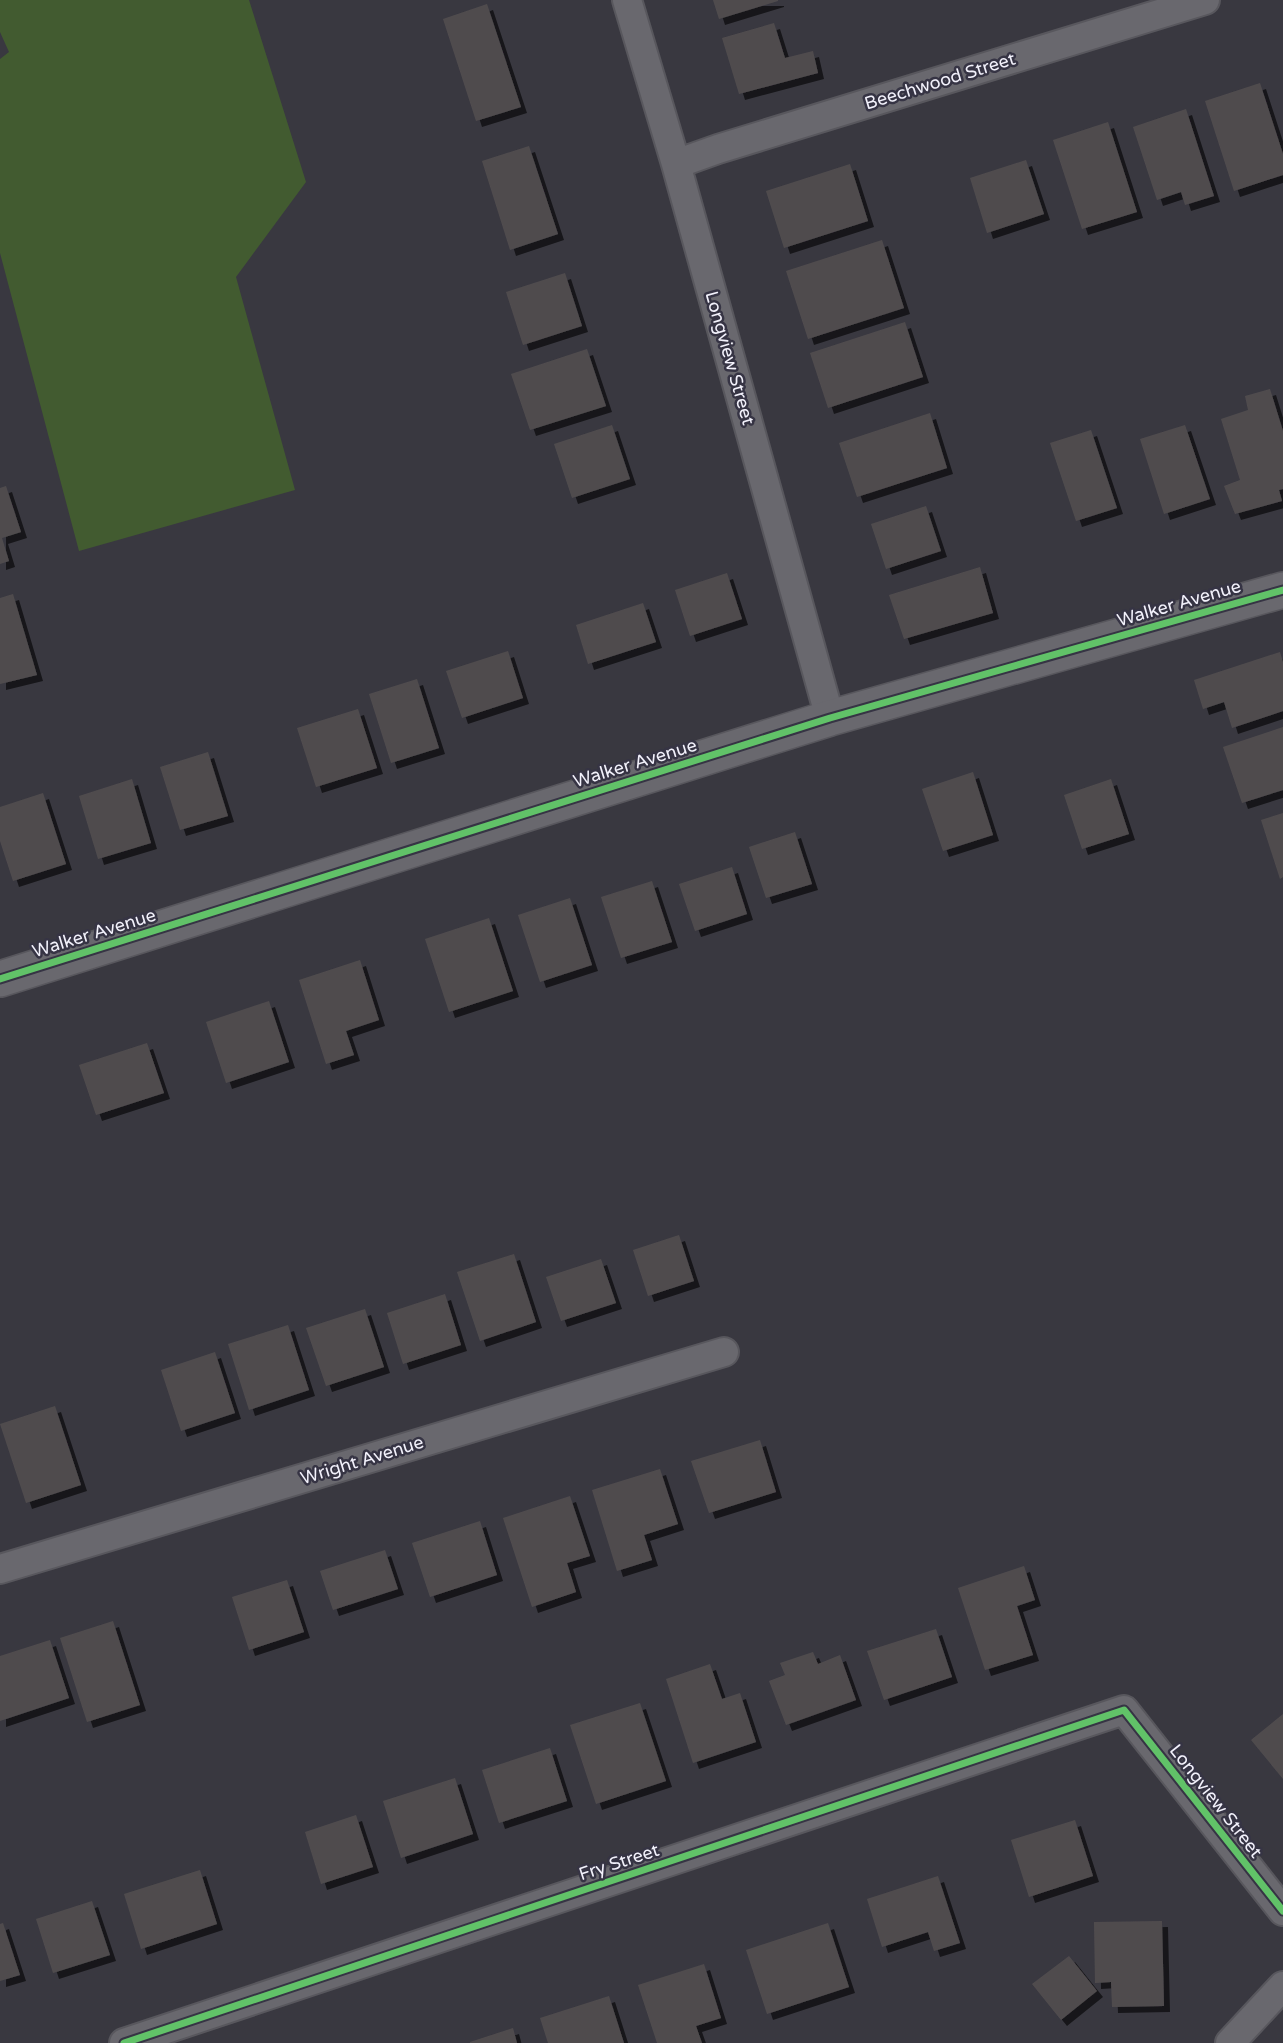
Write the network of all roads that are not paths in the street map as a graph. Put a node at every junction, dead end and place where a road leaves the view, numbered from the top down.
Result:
1 (627, 0) edge
2 (1205, 0) edge
3 (676, 164) junction
4 (1283, 590) edge
5 (830, 718) junction
6 (0, 979) edge
7 (724, 1352) dead end
8 (0, 1569) edge
9 (1124, 1710) joint
10 (1283, 1912) edge
11 (1283, 1986) edge
12 (124, 2043) edge
13 (1230, 2043) edge

1 - 3 street, Longview Street
2 - 3 street, Beechwood Street
3 - 5 street, Longview Street
4 - 5 street, Walker Avenue
5 - 6 street, Walker Avenue
7 - 8 street, Wright Avenue
9 - 10 street, Longview Street
9 - 12 street, Fry Street
11 - 13 street

